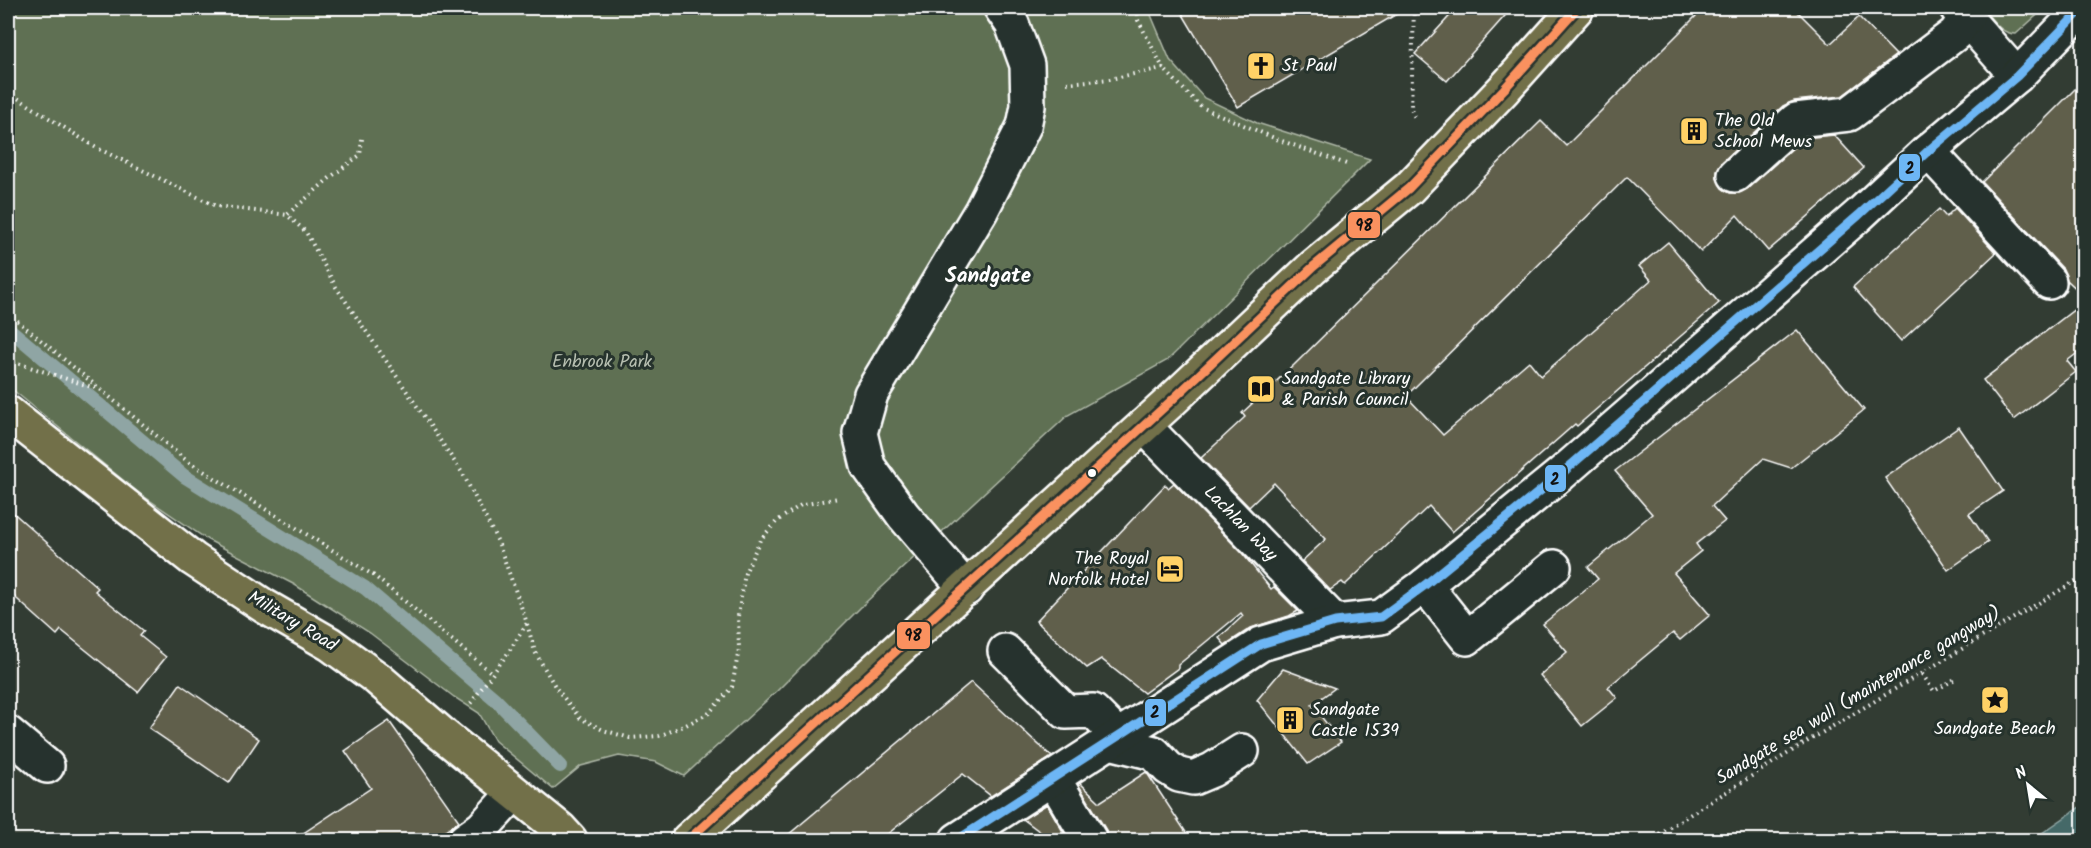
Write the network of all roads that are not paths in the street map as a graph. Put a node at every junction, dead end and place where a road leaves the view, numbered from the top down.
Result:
1 (1001, 8) edge
2 (1577, 8) edge
3 (2083, 8) edge
4 (1962, 12) edge
5 (2017, 76) junction
6 (1928, 151) junction
7 (1735, 175) dead end
8 (2049, 282) dead end
9 (8, 412) edge
10 (1144, 426) junction
11 (1554, 567) dead end
12 (1425, 585) junction
13 (966, 589) junction
14 (1335, 622) junction
15 (1005, 651) dead end
16 (8, 733) edge
17 (1114, 739) junction
18 (1242, 751) dead end
19 (47, 766) dead end
20 (1053, 778) junction
21 (514, 793) junction
22 (465, 840) edge
23 (570, 840) edge
24 (688, 840) edge
25 (957, 840) edge
26 (1090, 840) edge

1 - 13 street
2 - 10 main road
3 - 5 street
4 - 5 street
4 - 7 street
5 - 6 street
6 - 8 street
6 - 12 street
9 - 21 main road, Military Road
10 - 13 main road
10 - 14 street, Lachlan Way
11 - 12 street
12 - 14 street
13 - 24 main road
14 - 17 street
15 - 17 street
16 - 19 street
17 - 18 street
17 - 20 street
20 - 25 street
20 - 26 street
21 - 22 street
21 - 23 main road, Military Road

